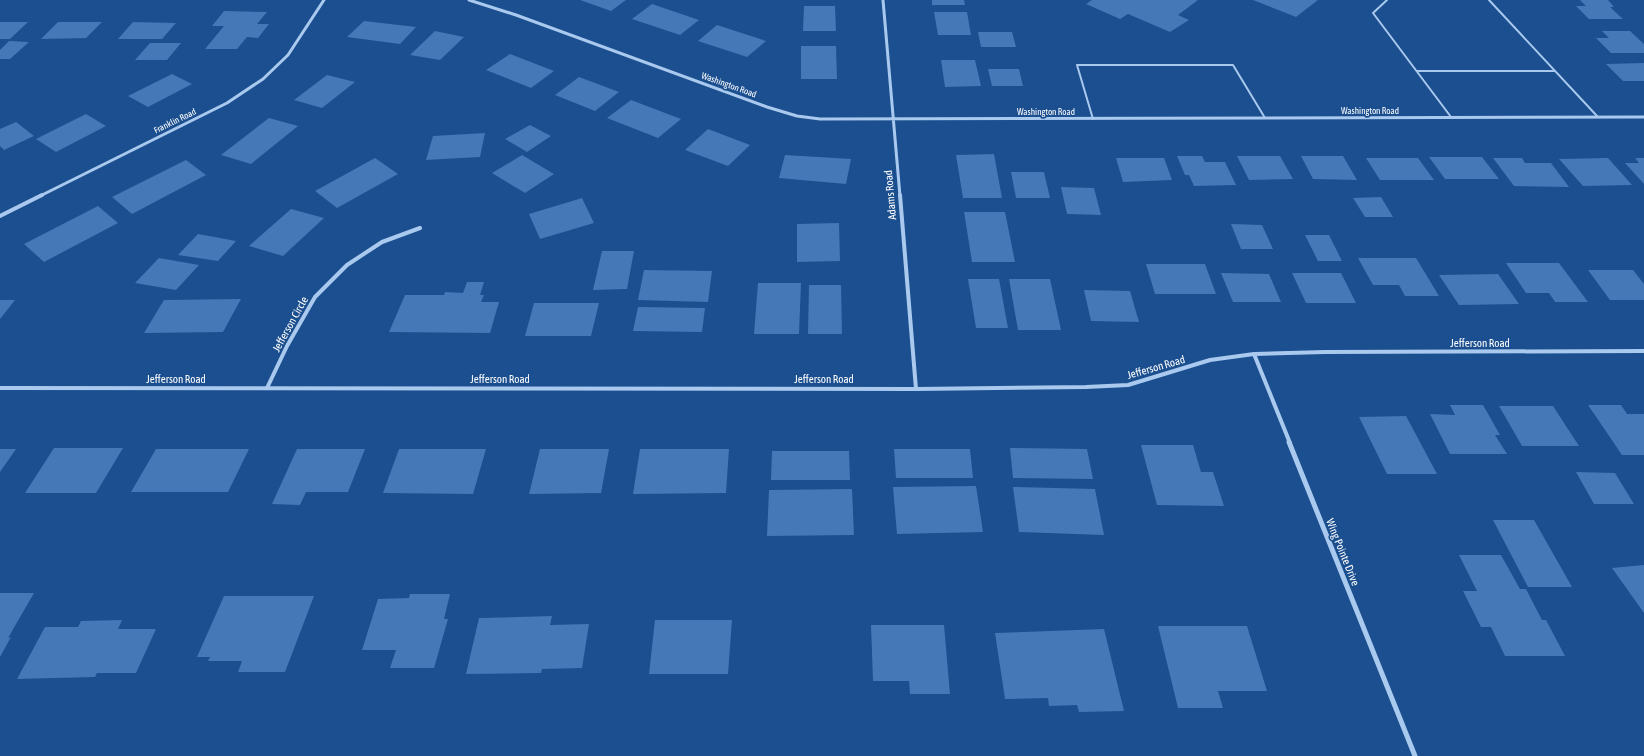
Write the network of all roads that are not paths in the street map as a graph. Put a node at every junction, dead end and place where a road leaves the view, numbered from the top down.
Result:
1 (324, 0) edge
2 (469, 0) edge
3 (883, 0) edge
4 (1387, 0) edge
5 (1489, 0) edge
6 (1417, 71) junction
7 (1555, 71) junction
8 (1597, 116) junction
9 (1451, 117) junction
10 (1644, 117) edge
11 (1265, 118) junction
12 (893, 119) junction
13 (1093, 119) junction
14 (0, 216) edge
15 (420, 228) dead end
16 (1644, 351) edge
17 (1254, 354) junction
18 (0, 388) edge
19 (266, 388) junction
20 (916, 388) junction
21 (1416, 756) edge

1 - 14 street, Franklin Road
2 - 12 street, Washington Road
3 - 12 street, Adams Road
4 - 6 lane
5 - 7 lane
6 - 7 lane
6 - 9 lane
7 - 8 lane
8 - 9 street, Washington Road
8 - 10 street, Washington Road
9 - 11 street, Washington Road
11 - 13 street, Washington Road
11 - 13 lane
12 - 13 street, Washington Road
12 - 20 street, Adams Road
15 - 19 street, Jefferson Circle
16 - 17 street, Jefferson Road
17 - 20 street, Jefferson Road
17 - 21 street, Wing Pointe Drive
18 - 19 street, Jefferson Road
19 - 20 street, Jefferson Road

